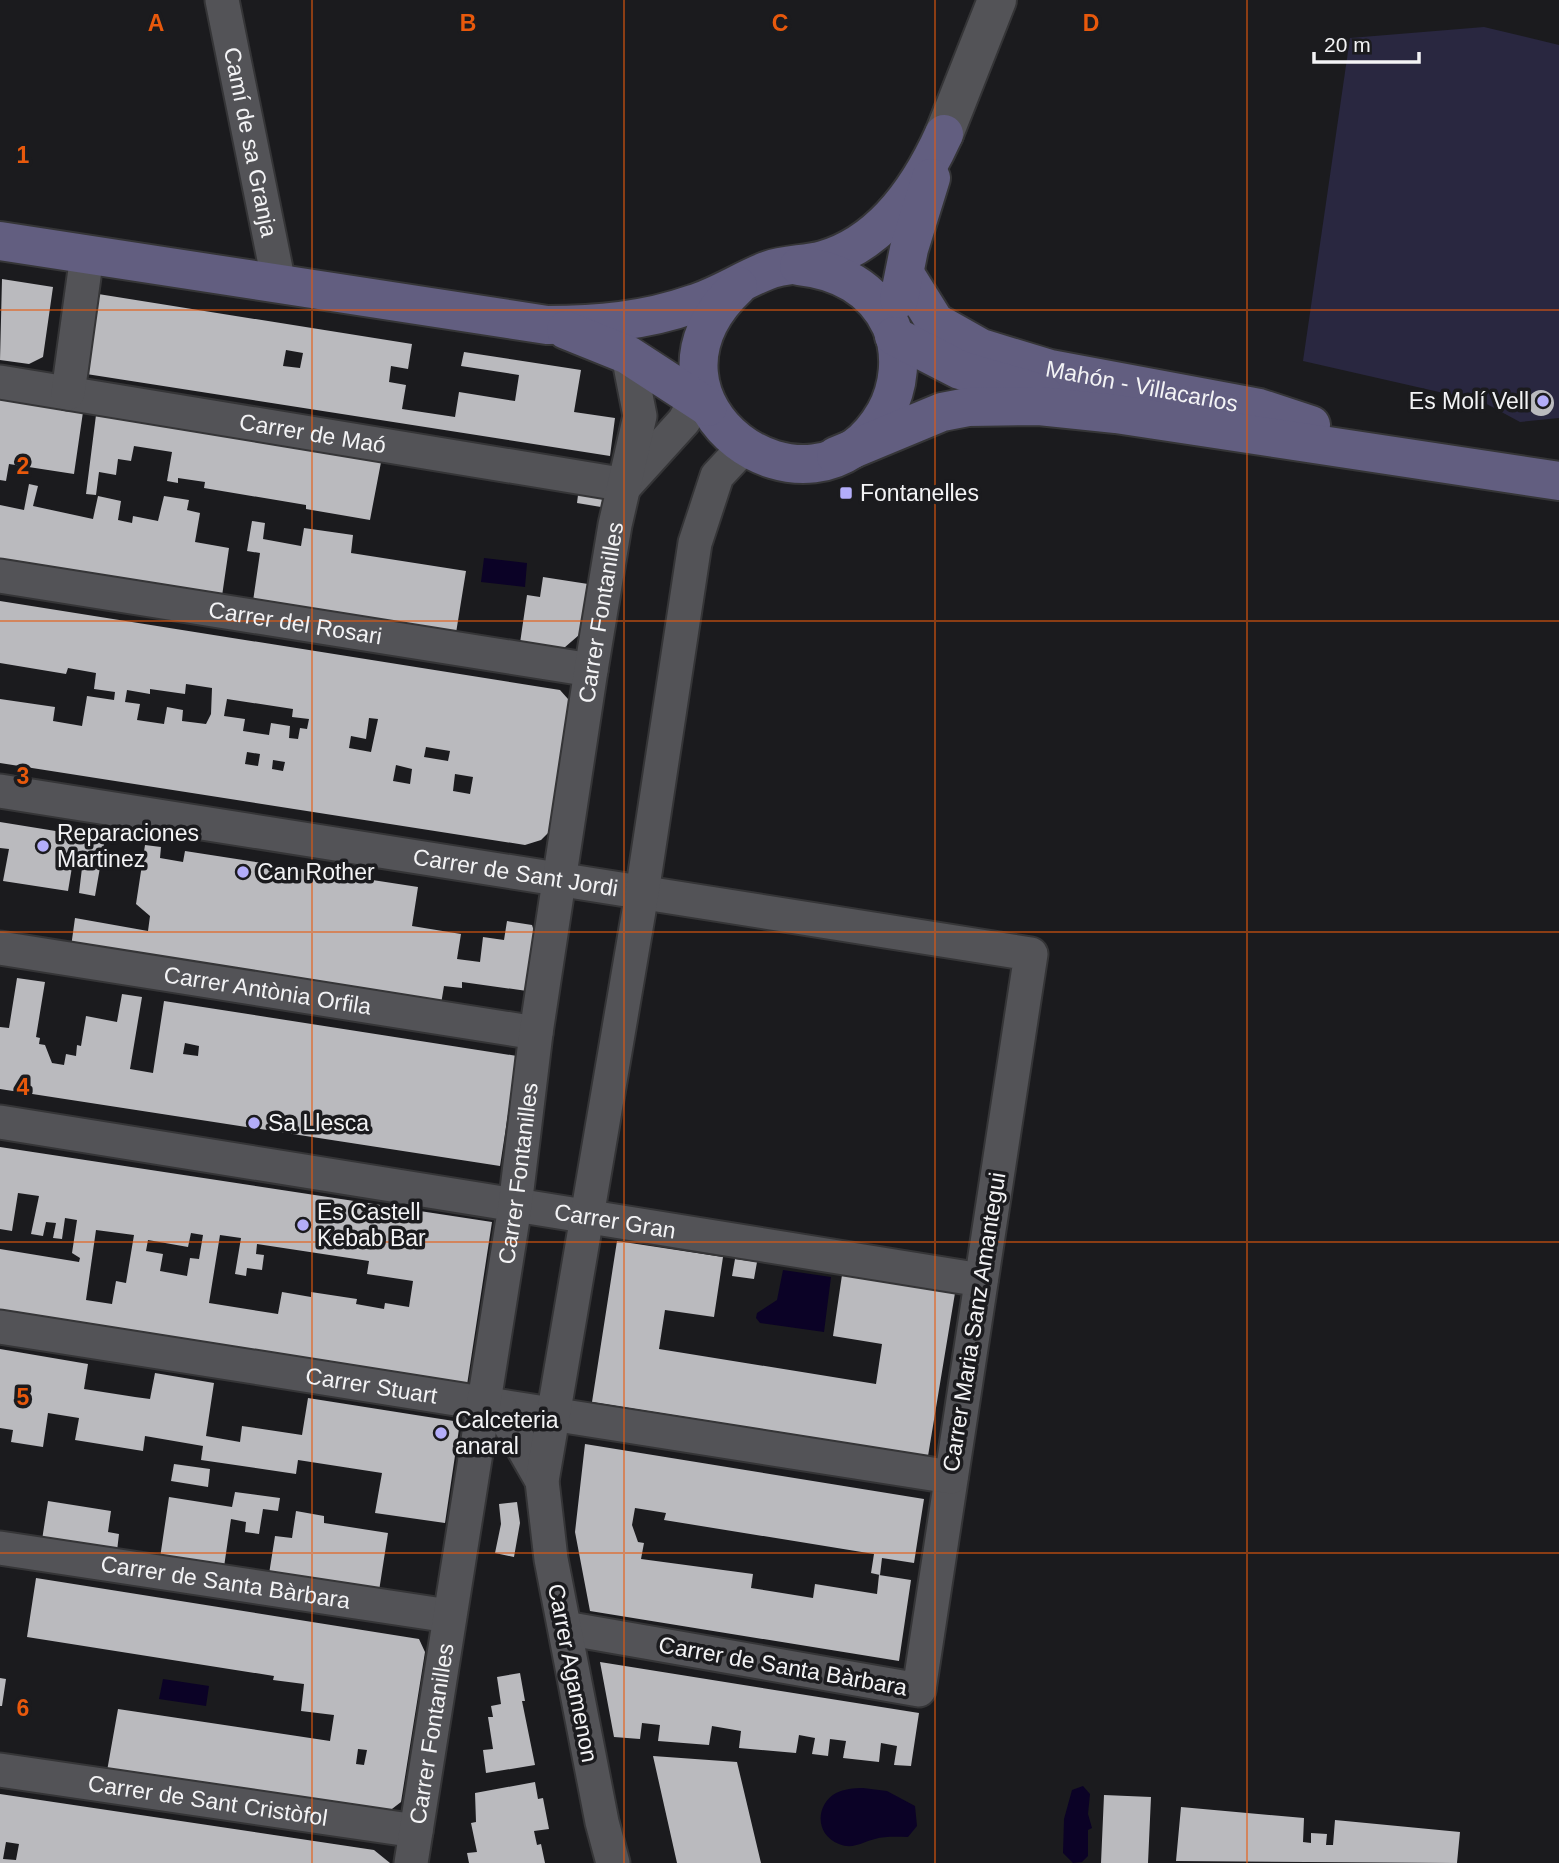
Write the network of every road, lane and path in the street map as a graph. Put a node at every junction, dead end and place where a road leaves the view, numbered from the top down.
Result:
1 (222, 0) edge
2 (997, 0) edge
3 (944, 134) junction
4 (0, 241) edge
5 (87, 254) junction
6 (799, 266) junction
7 (905, 274) junction
8 (279, 284) junction
9 (739, 286) junction
10 (555, 325) junction
11 (893, 332) junction
12 (628, 355) junction
13 (0, 382) edge
14 (68, 393) junction
15 (702, 399) junction
16 (1116, 414) junction
17 (743, 448) junction
18 (836, 456) junction
19 (1406, 457) junction
20 (1559, 481) edge
21 (626, 485) junction
22 (0, 576) edge
23 (591, 670) junction
24 (0, 791) edge
25 (558, 880) junction
26 (642, 893) junction
27 (0, 948) edge
28 (1031, 954) joint
29 (536, 1033) junction
30 (0, 1122) edge
31 (516, 1206) junction
32 (587, 1218) junction
33 (981, 1280) junction
34 (0, 1327) edge
35 (491, 1405) junction
36 (553, 1415) junction
37 (951, 1478) junction
38 (542, 1481) junction
39 (0, 1548) edge
40 (449, 1616) junction
41 (565, 1628) junction
42 (919, 1690) joint
43 (0, 1770) edge
44 (413, 1847) edge
45 (613, 1863) edge

1 - 8 street, Camí de sa Granja
2 - 3 street
3 - 6 main road
3 - 7 main road
4 - 5 main road
5 - 8 main road
5 - 14 street
6 - 9 main road
6 - 11 main road
7 - 11 main road
7 - 19 main road, Mahón - Villacarlos
8 - 10 main road
9 - 10 main road
9 - 15 main road
10 - 12 main road
11 - 16 main road, Mahón - Villacarlos
11 - 18 main road
12 - 15 main road
12 - 21 street, Carrer Fontanilles
13 - 14 street, Carrer de Maó
14 - 21 street, Carrer de Maó
15 - 17 main road
15 - 21 street, Carrer Fontanilles
16 - 18 main road, Mahón - Villacarlos
16 - 19 main road, Mahón - Villacarlos
17 - 18 main road
17 - 26 street
19 - 20 main road, Mahón - Villacarlos
21 - 23 street, Carrer Fontanilles
22 - 23 street, Carrer del Rosari
23 - 25 street, Carrer Fontanilles
24 - 25 street, Carrer de Sant Jordi
25 - 26 street, Carrer de Sant Jordi
25 - 29 street, Carrer Fontanilles
26 - 28 street, Carrer de Sant Jordi
26 - 32 street
27 - 29 street, Carrer Antònia Orfila
28 - 33 street, Carrer Maria Sanz Amantegui
29 - 31 street, Carrer Fontanilles
30 - 31 street, Carrer Gran
31 - 32 street, Carrer Gran
31 - 35 street, Carrer Fontanilles
32 - 33 street, Carrer Gran
32 - 36 street
33 - 37 street, Carrer Maria Sanz Amantegui
34 - 35 street, Carrer Stuart
35 - 36 street, Carrer Stuart
35 - 38 street, Carrer Agamenon
35 - 40 street, Carrer Fontanilles
36 - 37 street, Carrer Stuart
36 - 38 street, Carrer Agamenon
37 - 42 street, Carrer Maria Sanz Amantegui
38 - 41 street, Carrer Agamenon
39 - 40 street, Carrer de Santa Bàrbara
40 - 44 street, Carrer Fontanilles
41 - 42 street, Carrer de Santa Bàrbara
41 - 45 street, Carrer Agamenon
43 - 44 street, Carrer de Sant Cristòfol

